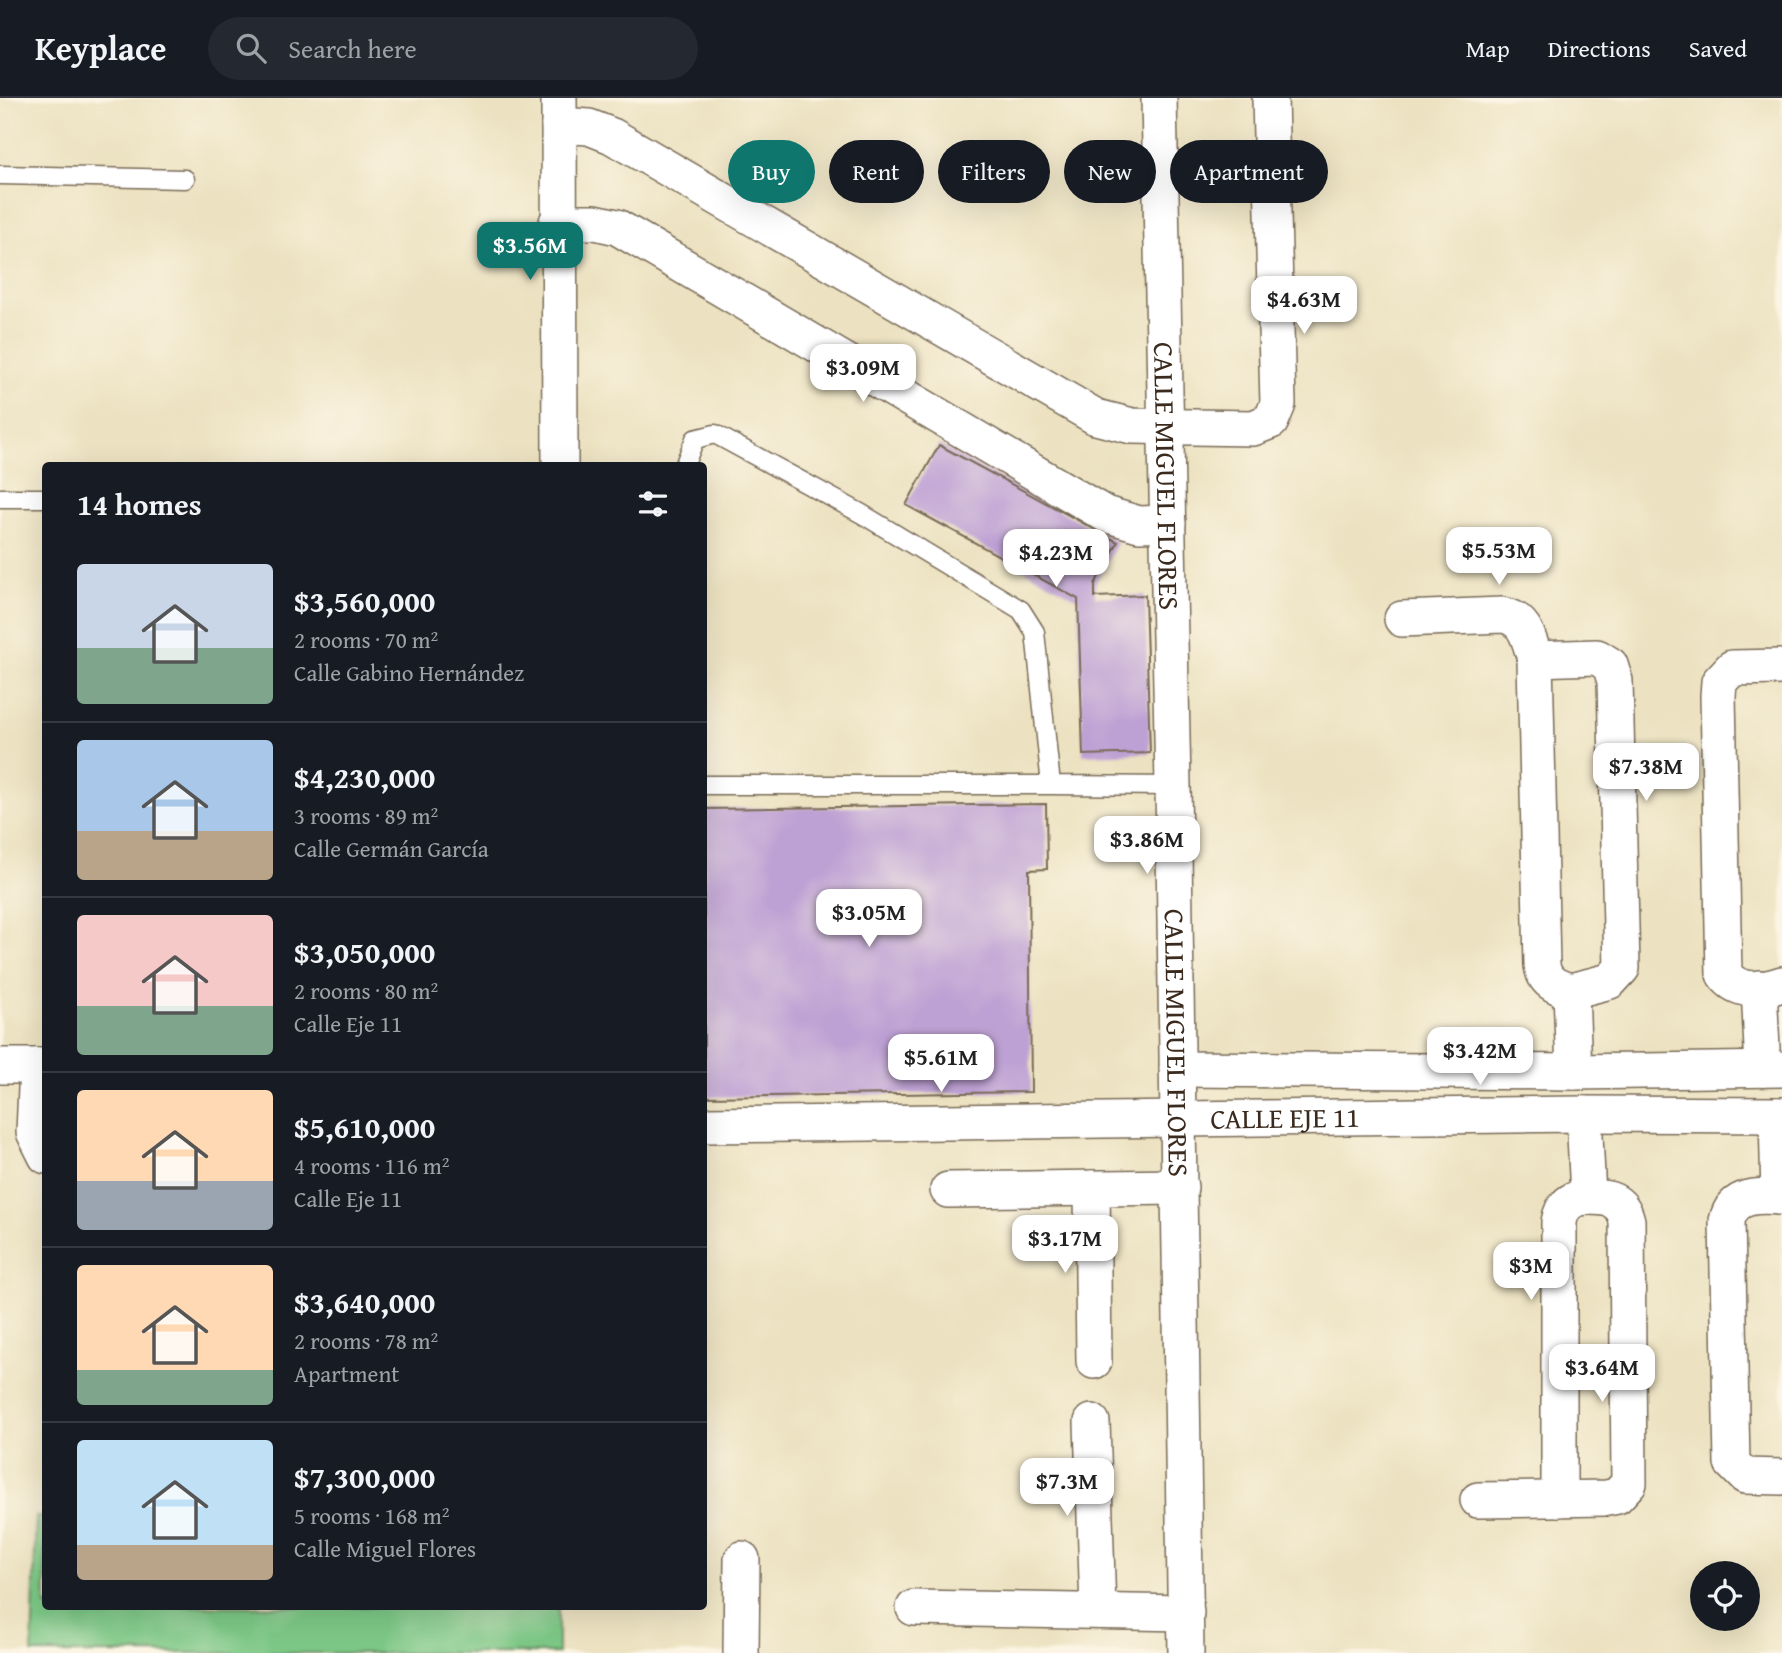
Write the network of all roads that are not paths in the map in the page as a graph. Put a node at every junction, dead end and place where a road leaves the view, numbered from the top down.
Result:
1 (1159, 98) edge
2 (1270, 98) edge
3 (559, 112) edge
4 (0, 175) edge
5 (185, 179) dead end
6 (557, 222) junction
7 (1164, 428) junction
8 (560, 462) edge
9 (686, 462) edge
10 (0, 498) edge
11 (42, 498) edge
12 (1168, 523) junction
13 (1402, 619) dead end
14 (1535, 659) junction
15 (1782, 667) edge
16 (707, 785) edge
17 (1051, 785) junction
18 (1173, 786) junction
19 (1770, 986) edge
20 (1571, 990) junction
21 (0, 1066) edge
22 (41, 1066) edge
23 (1177, 1069) junction
24 (1772, 1069) edge
25 (1574, 1072) junction
26 (1584, 1114) junction
27 (1779, 1115) edge
28 (1179, 1119) junction
29 (707, 1125) edge
30 (42, 1148) edge
31 (1180, 1187) junction
32 (1092, 1188) junction
33 (948, 1190) dead end
34 (1588, 1197) junction
35 (1780, 1197) edge
36 (1094, 1361) dead end
37 (1092, 1422) dead end
38 (1782, 1477) edge
39 (1559, 1499) junction
40 (1478, 1500) dead end
41 (743, 1559) dead end
42 (914, 1608) dead end
43 (1098, 1611) junction
44 (1185, 1613) junction
45 (741, 1653) edge
46 (1186, 1653) edge

1 - 7 street, CALLE MIGUEL FLORES
2 - 7 street
3 - 6 street
3 - 7 street
4 - 5 lane
6 - 8 street
6 - 12 street
7 - 12 street, CALLE MIGUEL FLORES
9 - 17 lane
10 - 11 lane
12 - 18 street, CALLE MIGUEL FLORES
13 - 14 street
14 - 20 street
14 - 20 street
15 - 19 street
16 - 17 lane
17 - 18 lane
18 - 23 street, CALLE MIGUEL FLORES
19 - 24 street
20 - 25 street
21 - 22 street
22 - 30 street
23 - 25 street
23 - 28 street, CALLE MIGUEL FLORES
24 - 25 street
26 - 27 street, CALLE EJE 11
26 - 28 street, CALLE EJE 11
26 - 34 street
27 - 35 street
28 - 29 street, CALLE EJE 11
28 - 31 street, CALLE MIGUEL FLORES
31 - 32 street
31 - 44 street, CALLE MIGUEL FLORES
32 - 33 street
32 - 36 street
34 - 39 street
34 - 39 street
35 - 38 street
37 - 43 street
39 - 40 street
41 - 45 street
42 - 43 street
43 - 44 street
44 - 46 street, CALLE MIGUEL FLORES

